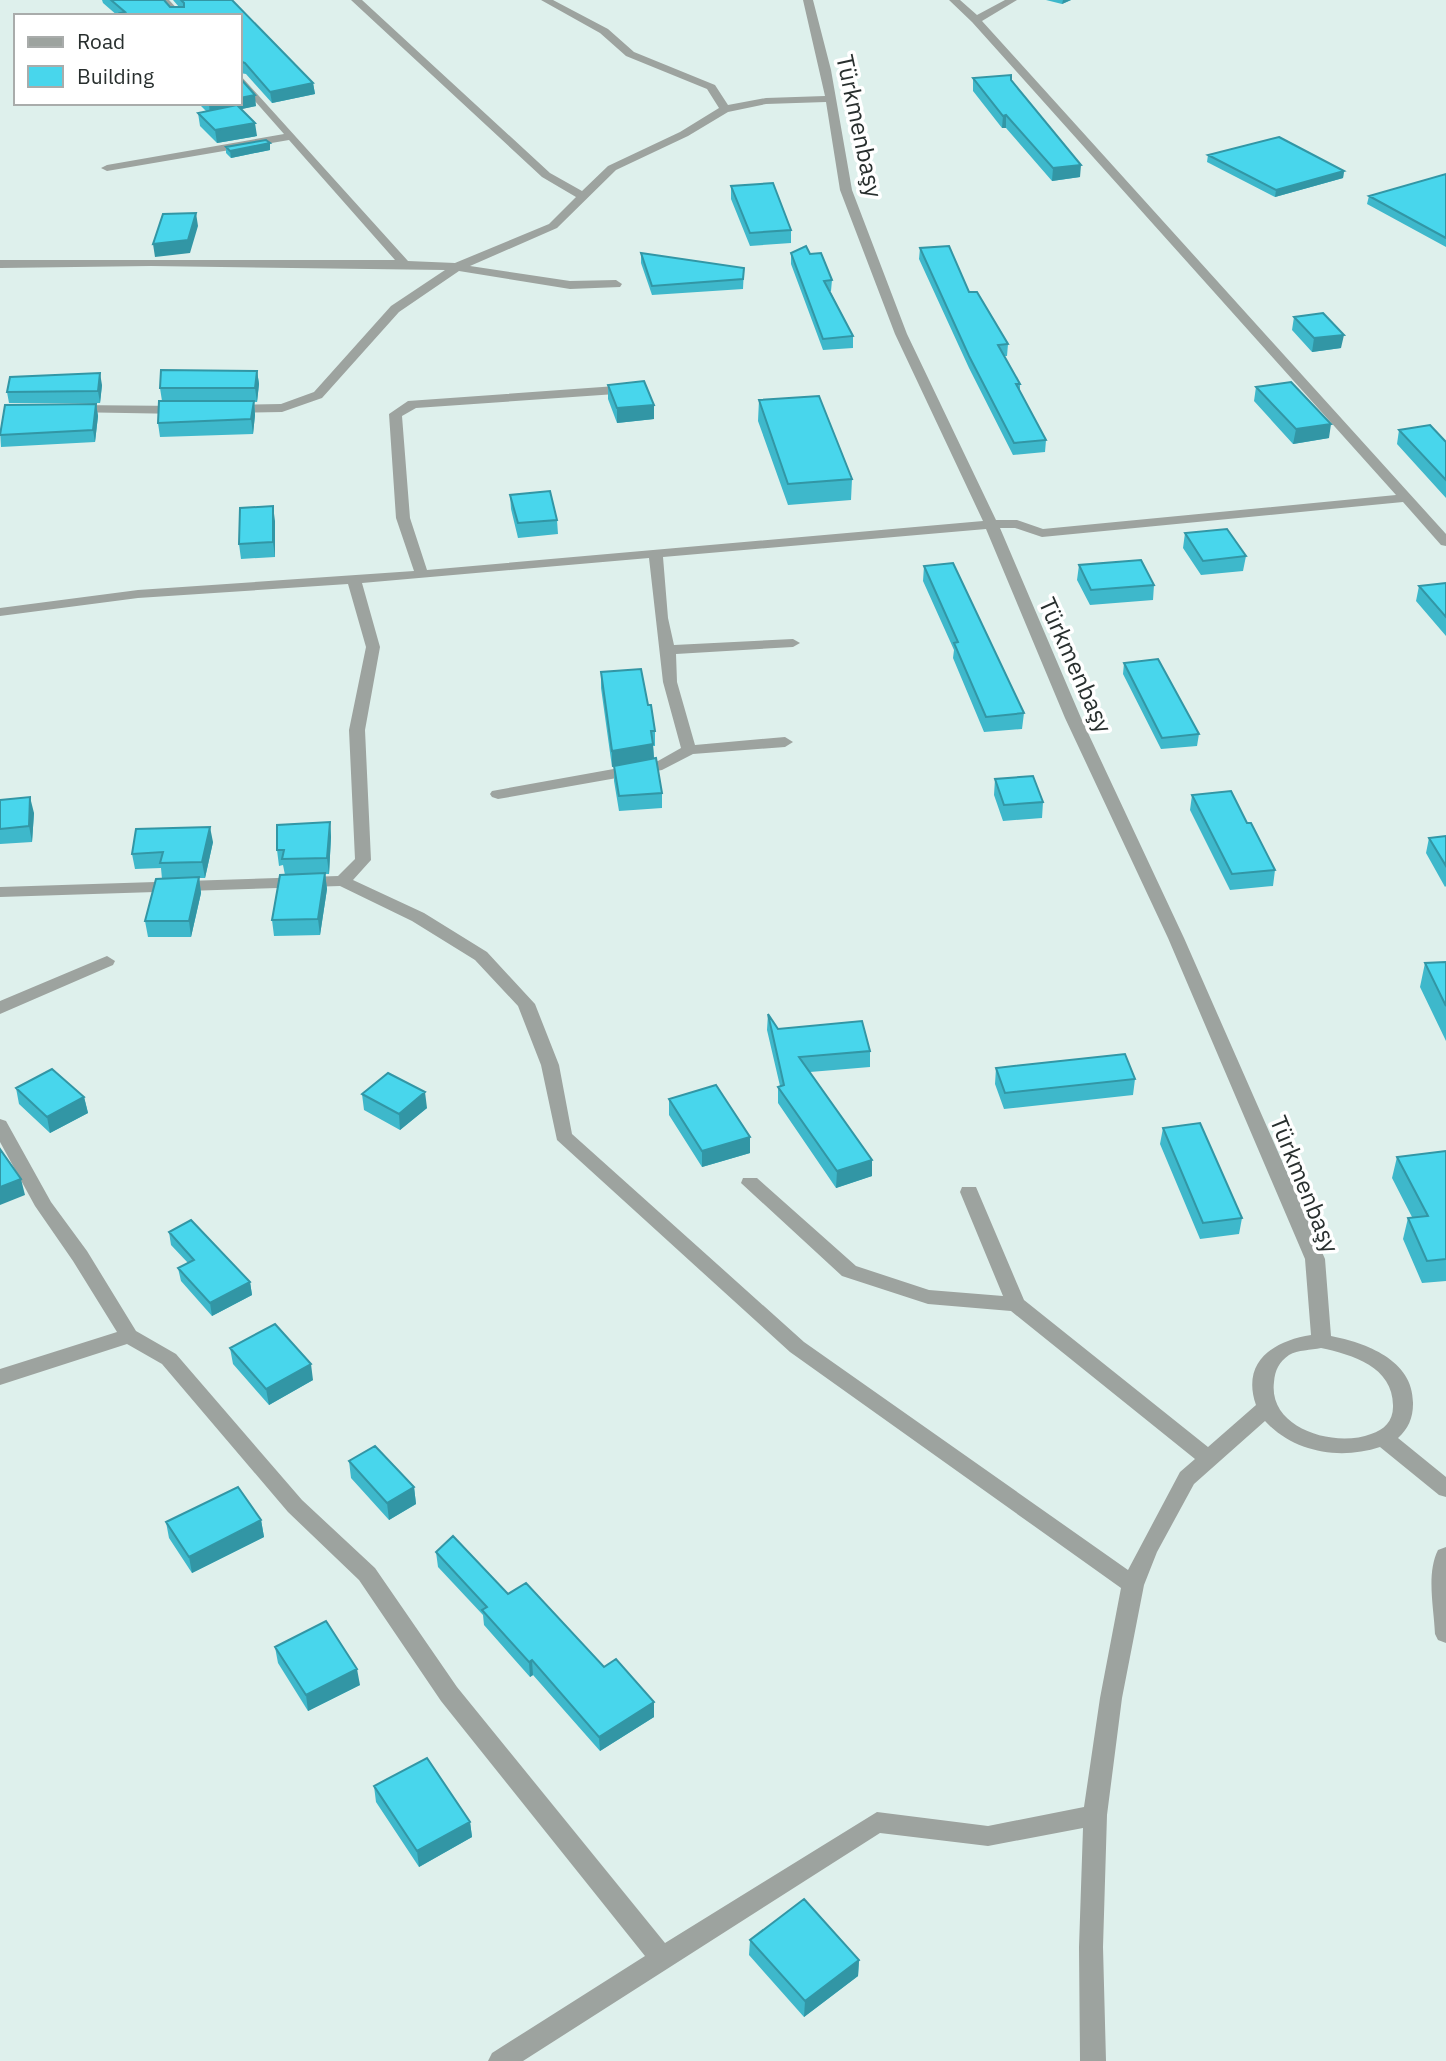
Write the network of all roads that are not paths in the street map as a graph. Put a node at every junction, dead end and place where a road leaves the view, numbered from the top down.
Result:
1 (163, 0) edge
2 (356, 0) edge
3 (546, 0) edge
4 (808, 0) edge
5 (954, 0) edge
6 (1012, 0) edge
7 (177, 14) edge
8 (976, 20) junction
9 (242, 80) edge
10 (830, 99) junction
11 (725, 109) junction
12 (291, 136) junction
13 (107, 168) dead end
14 (584, 197) junction
15 (0, 264) edge
16 (405, 264) junction
17 (457, 267) junction
18 (616, 284) dead end
19 (635, 389) edge
20 (61, 409) edge
21 (191, 410) edge
22 (217, 410) edge
23 (1405, 498) junction
24 (991, 524) junction
25 (1446, 542) edge
26 (656, 553) junction
27 (422, 575) junction
28 (354, 580) junction
29 (0, 612) edge
30 (793, 643) dead end
31 (668, 650) junction
32 (785, 742) dead end
33 (689, 750) junction
34 (498, 794) dead end
35 (343, 881) junction
36 (0, 892) edge
37 (107, 961) dead end
38 (0, 1008) edge
39 (0, 1125) edge
40 (750, 1183) dead end
41 (970, 1192) dead end
42 (1016, 1304) junction
43 (129, 1336) junction
44 (1321, 1341) junction
45 (0, 1377) edge
46 (1266, 1408) junction
47 (1383, 1438) junction
48 (1209, 1459) junction
49 (1446, 1489) edge
50 (1446, 1556) edge
51 (1444, 1581) edge
52 (1133, 1584) junction
53 (1446, 1633) edge
54 (1095, 1815) junction
55 (662, 1958) junction
56 (501, 2061) edge
57 (1093, 2061) edge

1 - 7 street
2 - 14 street
3 - 11 street
4 - 10 street, Türkmenbaşy
5 - 8 street
6 - 8 street
8 - 23 street
9 - 12 street
10 - 11 street
10 - 24 street, Türkmenbaşy
11 - 14 street
12 - 13 street
12 - 16 street
14 - 17 street
15 - 16 street
16 - 17 street
17 - 18 street
17 - 22 street
19 - 27 street
20 - 21 street
23 - 24 street
23 - 25 street
24 - 26 street
24 - 44 street, Türkmenbaşy
26 - 27 street
26 - 31 street
27 - 28 street
28 - 29 street
28 - 35 street
30 - 31 street
31 - 33 street
32 - 33 street
33 - 34 street
35 - 36 street
35 - 52 street
37 - 38 street
39 - 43 street
40 - 42 street
41 - 42 street
42 - 48 street
43 - 45 street
43 - 55 street
44 - 46 street
44 - 47 street
46 - 47 street
46 - 48 street
47 - 49 street
48 - 52 street
50 - 51 street
51 - 53 street
52 - 54 street
54 - 55 street
54 - 57 street
55 - 56 street

